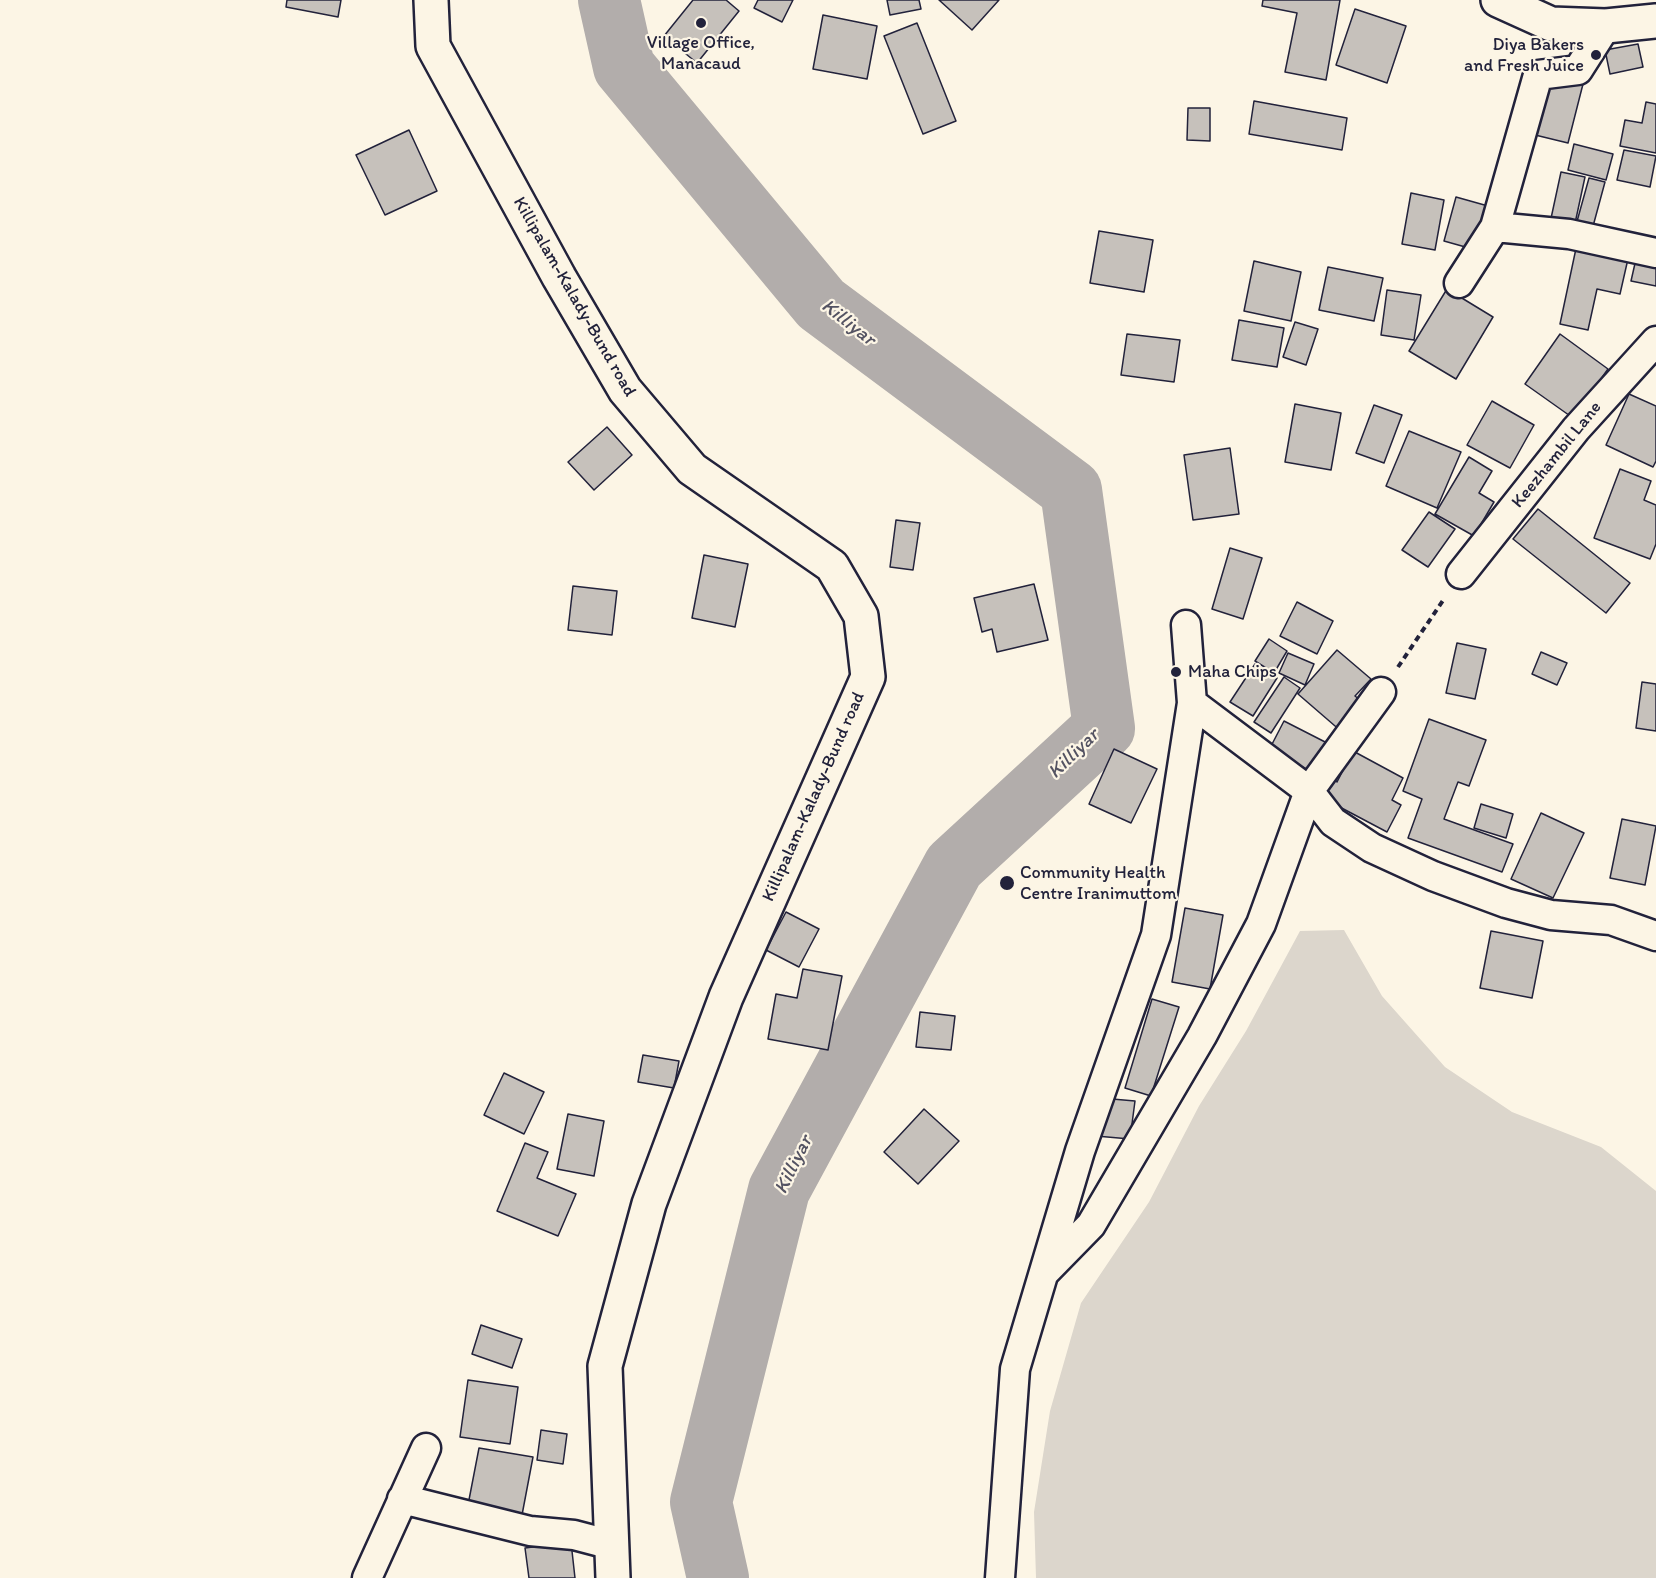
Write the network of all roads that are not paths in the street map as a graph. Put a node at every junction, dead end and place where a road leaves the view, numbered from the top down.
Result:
1 (431, 0) edge
2 (1498, 0) edge
3 (1656, 21) edge
4 (1606, 26) junction
5 (1495, 227) junction
6 (1656, 253) edge
7 (1459, 283) dead end
8 (1656, 340) edge
9 (1461, 574) road end
10 (1186, 625) dead end
11 (1381, 692) road end
12 (1192, 703) junction
13 (1309, 791) junction
14 (1656, 936) edge
15 (1043, 1275) junction
16 (426, 1448) dead end
17 (402, 1499) junction
18 (612, 1545) junction
19 (367, 1578) edge
20 (613, 1578) edge
21 (1000, 1578) edge

1 - 18 street, Killipalam-Kalady-Bund road
2 - 4 street
3 - 4 street
4 - 5 street
5 - 6 street
5 - 7 street
8 - 9 street, Keezhambil Lane
10 - 12 street
11 - 13 street
12 - 13 street
12 - 15 street
13 - 14 street
13 - 15 street
15 - 21 street
16 - 17 street
17 - 18 street
17 - 19 street
18 - 20 street, Killipalam-Kalady-Bund road

